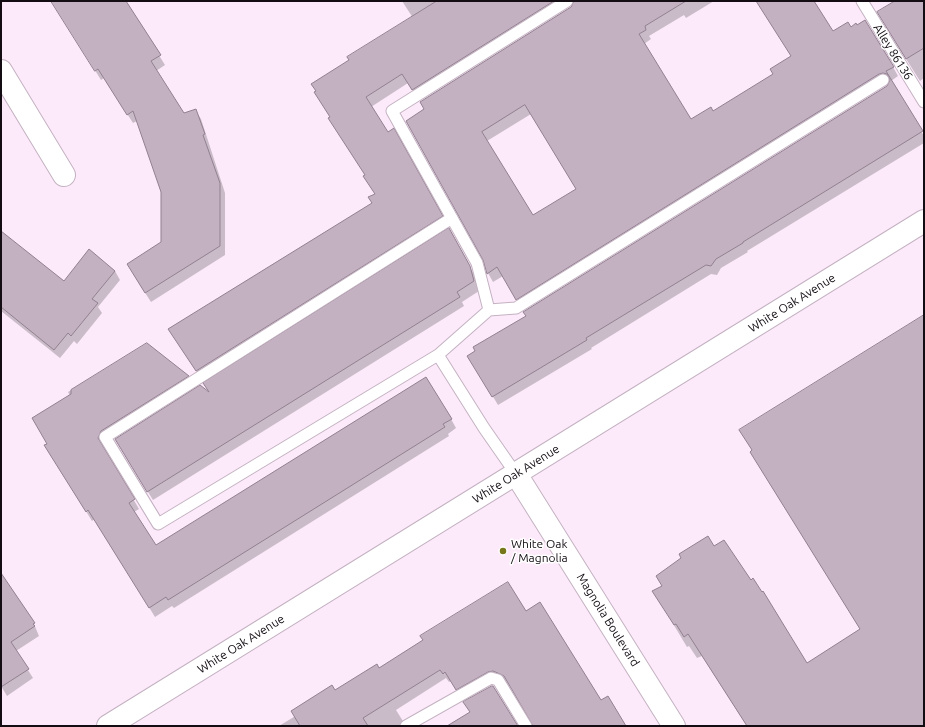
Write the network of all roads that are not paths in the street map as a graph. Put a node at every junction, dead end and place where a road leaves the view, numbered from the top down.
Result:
1 (567, 1) edge
2 (862, 1) edge
3 (1, 71) edge
4 (883, 80) dead end
5 (924, 102) edge
6 (64, 176) dead end
7 (452, 218) junction
8 (924, 221) edge
9 (489, 310) junction
10 (438, 355) junction
11 (516, 474) junction
12 (108, 726) edge
13 (406, 726) edge
14 (526, 726) edge
15 (674, 726) edge

1 - 7 lane
2 - 5 lane, Alley 86136
3 - 6 main road
4 - 9 lane
7 - 9 lane
7 - 10 lane
8 - 11 main road, White Oak Avenue
9 - 10 lane
10 - 11 lane
11 - 12 main road, White Oak Avenue
11 - 15 main road, Magnolia Boulevard
13 - 14 lane

